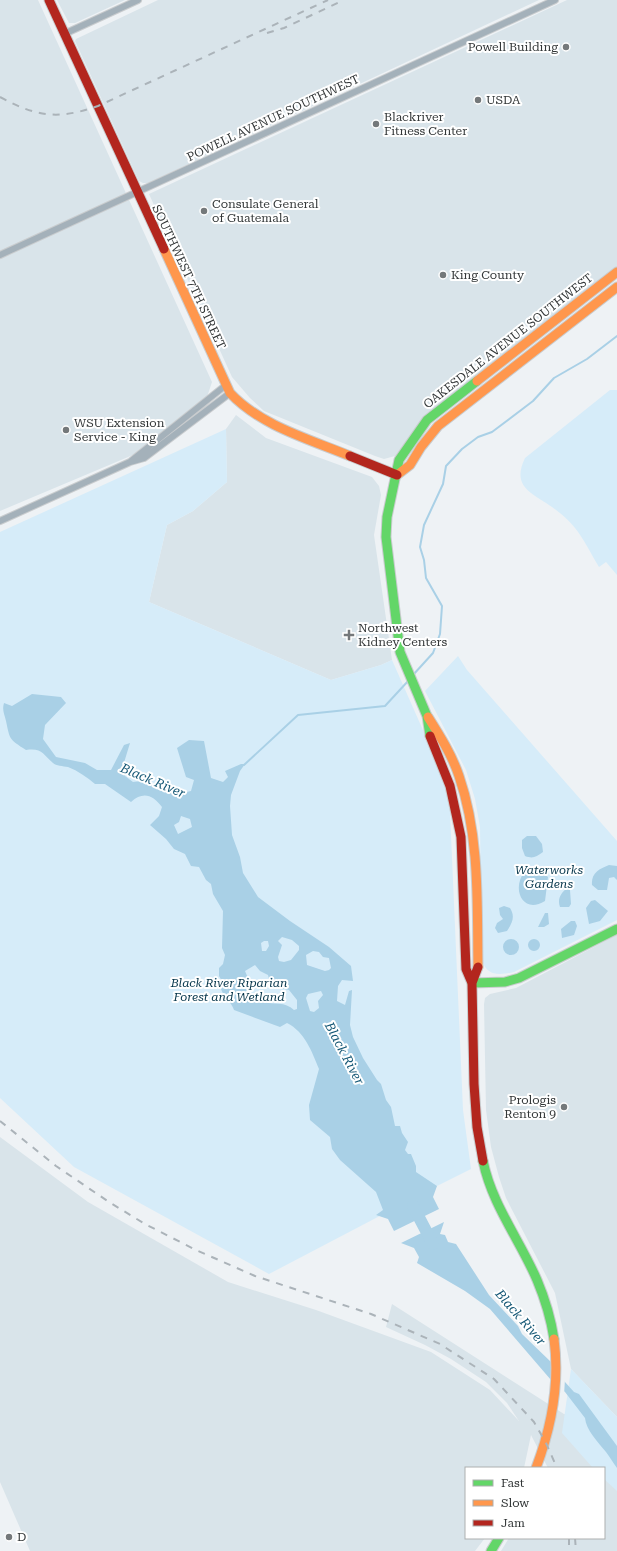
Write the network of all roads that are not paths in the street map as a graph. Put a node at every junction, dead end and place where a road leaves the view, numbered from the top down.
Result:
1 (49, 0) edge
2 (138, 0) edge
3 (555, 0) edge
4 (64, 34) junction
5 (138, 192) junction
6 (0, 256) edge
7 (617, 272) edge
8 (617, 286) edge
9 (536, 335) junction
10 (228, 389) junction
11 (481, 392) junction
12 (397, 475) junction
13 (0, 521) edge
14 (427, 716) junction
15 (617, 929) edge
16 (472, 983) junction
17 (536, 1467) edge
18 (498, 1539) edge
19 (491, 1551) edge

1 - 4 street, SOUTHWEST 7TH STREET
2 - 4 street
3 - 5 street, POWELL AVENUE SOUTHWEST
4 - 5 street, SOUTHWEST 7TH STREET
5 - 6 street, POWELL AVENUE SOUTHWEST
5 - 10 street, SOUTHWEST 7TH STREET
7 - 9 street, OAKESDALE AVENUE SOUTHWEST
8 - 11 street, OAKESDALE AVENUE SOUTHWEST
9 - 11 street
9 - 12 street, OAKESDALE AVENUE SOUTHWEST
10 - 12 street, SOUTHWEST 7TH STREET
10 - 13 street
11 - 12 street, OAKESDALE AVENUE SOUTHWEST
12 - 14 street, OAKESDALE AVENUE SOUTHWEST
14 - 16 street, OAKESDALE AVENUE SOUTHWEST
14 - 16 street
15 - 16 street
16 - 17 street
18 - 19 street

